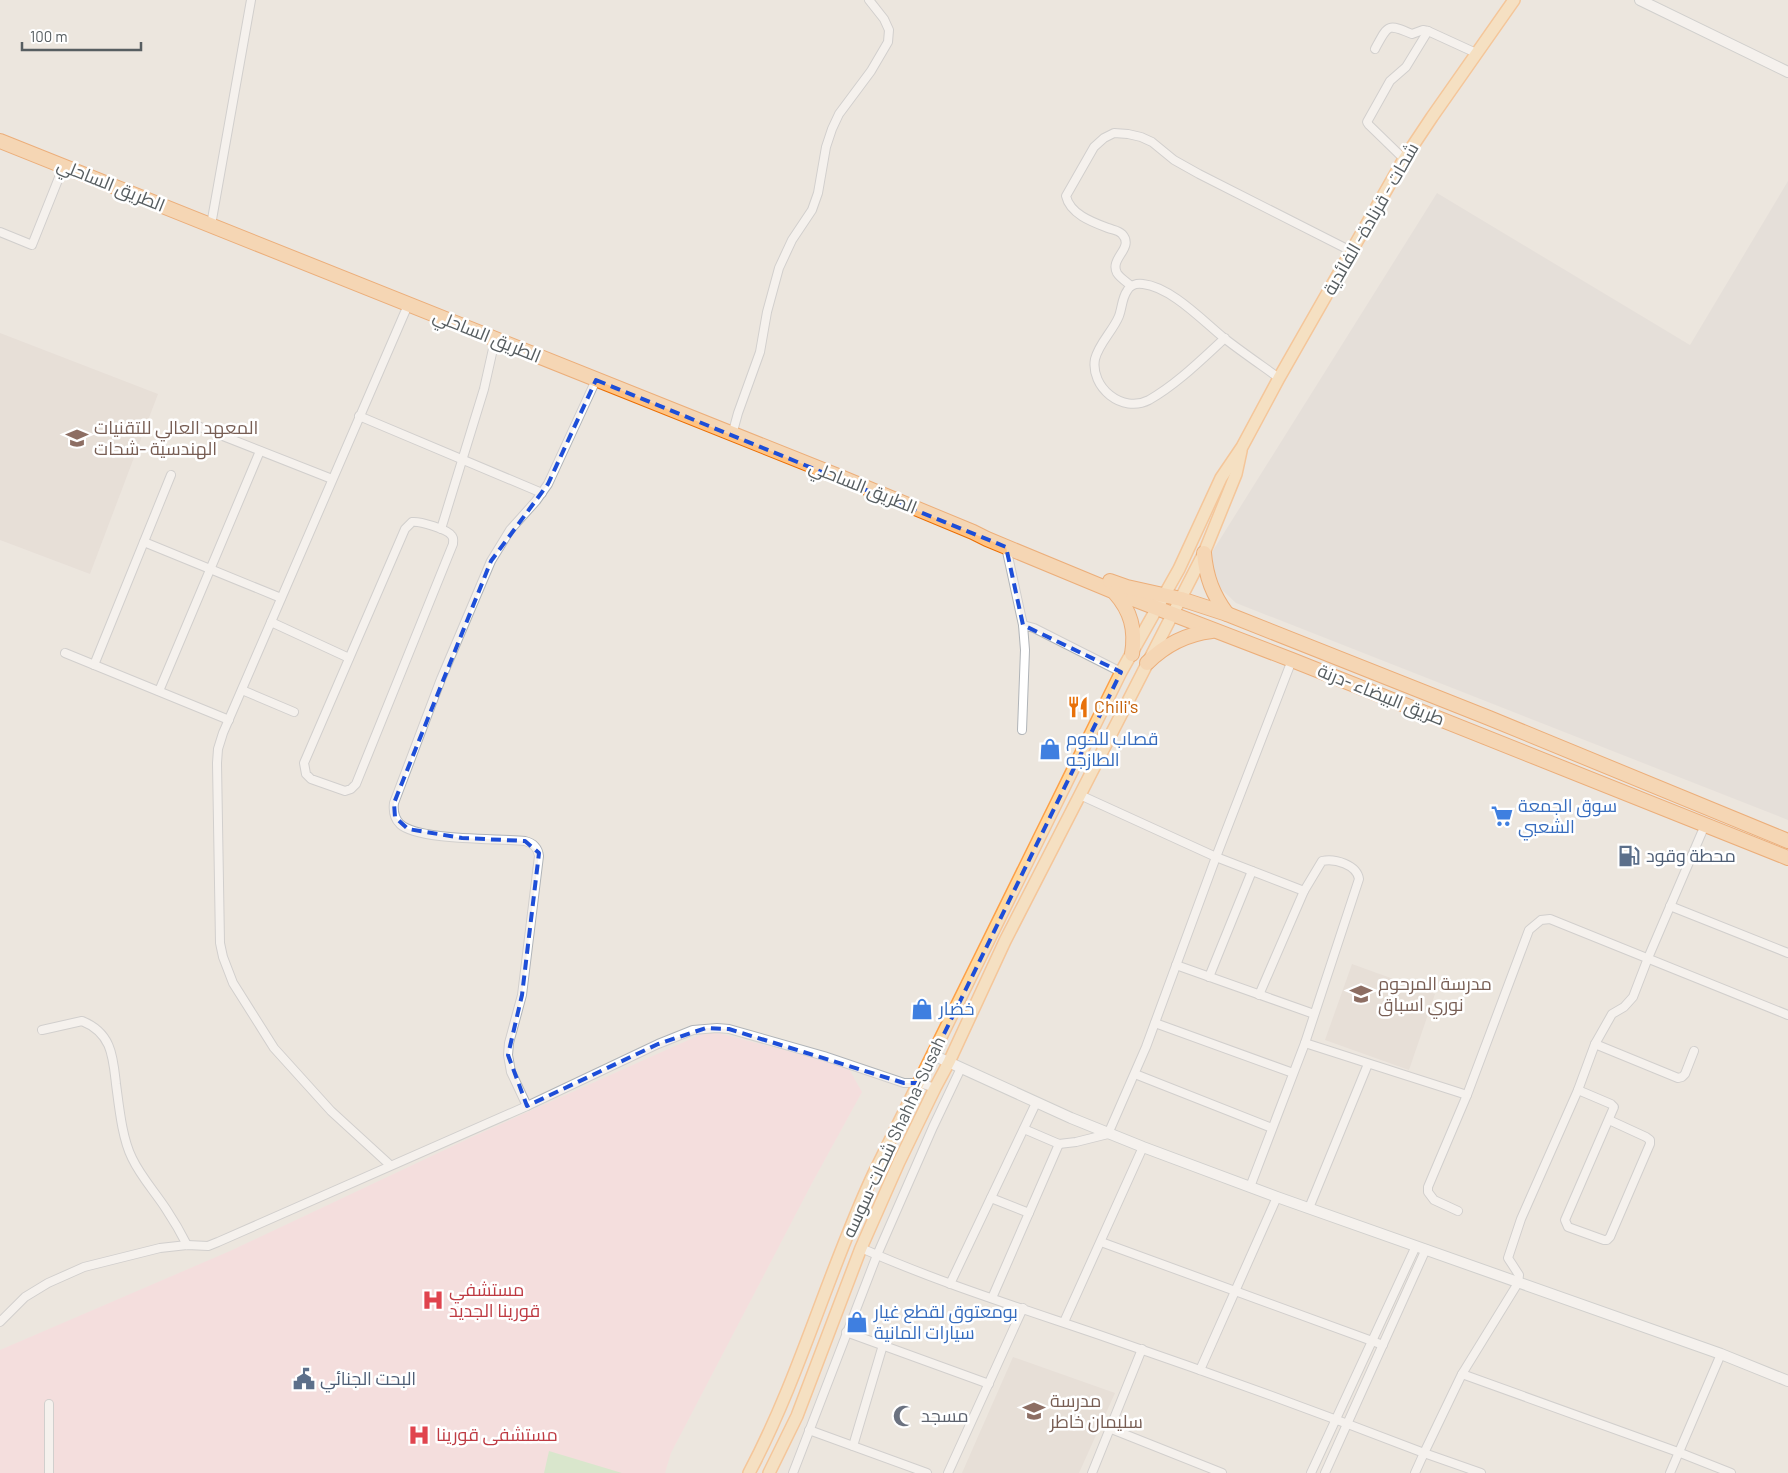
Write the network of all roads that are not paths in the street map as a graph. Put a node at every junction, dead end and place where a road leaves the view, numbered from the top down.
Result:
1 (251, 0) edge
2 (869, 0) edge
3 (1514, 0) edge
4 (1640, 0) edge
5 (1428, 31) junction
6 (1375, 48) dead end
7 (1476, 53) junction
8 (1788, 72) edge
9 (0, 141) edge
10 (1404, 159) junction
11 (64, 166) junction
12 (211, 225) junction
13 (0, 232) edge
14 (1351, 251) junction
15 (1131, 286) junction
16 (408, 305) junction
17 (1225, 338) junction
18 (495, 340) junction
19 (1279, 378) junction
20 (596, 380) junction
21 (359, 416) junction
22 (195, 425) dead end
23 (732, 434) junction
24 (1242, 447) junction
25 (260, 451) junction
26 (462, 460) junction
27 (171, 475) dead end
28 (332, 479) junction
29 (542, 493) junction
30 (441, 529) junction
31 (974, 532) junction
32 (144, 542) junction
33 (1006, 547) junction
34 (1204, 553) junction
35 (211, 570) junction
36 (1115, 592) junction
37 (1164, 595) junction
38 (281, 598) junction
39 (1181, 599) junction
40 (1157, 609) junction
41 (1227, 614) junction
42 (1173, 615) junction
43 (271, 622) junction
44 (1023, 625) junction
45 (1213, 631) junction
46 (65, 653) dead end
47 (1132, 654) junction
48 (349, 658) junction
49 (1292, 660) junction
50 (1147, 663) junction
51 (94, 665) junction
52 (1121, 672) junction
53 (242, 690) junction
54 (159, 691) junction
55 (294, 712) dead end
56 (229, 720) junction
57 (1022, 730) dead end
58 (1080, 796) junction
59 (1705, 825) junction
60 (1788, 841) edge
61 (1216, 857) junction
62 (1788, 858) edge
63 (1252, 871) junction
64 (1304, 890) junction
65 (1670, 906) junction
66 (1788, 953) edge
67 (1648, 958) junction
68 (1176, 965) junction
69 (1209, 977) junction
70 (1259, 995) junction
71 (1314, 1014) junction
72 (1788, 1015) edge
73 (1155, 1023) junction
74 (42, 1030) dead end
75 (1304, 1042) junction
76 (1596, 1044) junction
77 (1694, 1051) dead end
78 (933, 1055) junction
79 (949, 1062) junction
80 (1368, 1064) junction
81 (961, 1068) junction
82 (1293, 1073) junction
83 (1135, 1074) junction
84 (920, 1082) junction
85 (934, 1088) junction
86 (1578, 1090) junction
87 (1467, 1095) junction
88 (1036, 1103) junction
89 (527, 1106) junction
90 (1609, 1120) junction
91 (1272, 1128) junction
92 (1024, 1130) junction
93 (1108, 1134) junction
94 (1059, 1144) junction
95 (1143, 1147) junction
96 (390, 1166) junction
97 (1250, 1187) junction
98 (1277, 1197) junction
99 (991, 1198) junction
100 (1309, 1208) junction
101 (1458, 1211) dead end
102 (1029, 1213) junction
103 (1100, 1242) junction
104 (187, 1245) junction
105 (1416, 1246) junction
106 (861, 1248) junction
107 (1426, 1250) junction
108 (877, 1255) junction
109 (1518, 1283) junction
110 (950, 1284) junction
111 (1234, 1292) junction
112 (992, 1298) junction
113 (1023, 1308) junction
114 (0, 1322) edge
115 (1064, 1322) junction
116 (846, 1332) junction
117 (1372, 1341) junction
118 (883, 1345) junction
119 (1383, 1345) junction
120 (1142, 1349) junction
121 (1721, 1354) junction
122 (1200, 1370) junction
123 (1462, 1374) junction
124 (1788, 1381) edge
125 (989, 1384) junction
126 (49, 1404) dead end
127 (1336, 1419) junction
128 (1348, 1423) junction
129 (1109, 1428) junction
130 (809, 1430) junction
131 (853, 1446) junction
132 (1678, 1452) junction
133 (1424, 1453) junction
134 (1218, 1472) edge
135 (50, 1473) edge
136 (749, 1473) edge
137 (768, 1473) edge
138 (793, 1473) edge
139 (927, 1473) edge
140 (948, 1473) edge
141 (1092, 1473) edge
142 (1311, 1473) edge
143 (1325, 1473) edge
144 (1415, 1473) edge
145 (1481, 1473) edge
146 (1670, 1473) edge
147 (1732, 1473) edge

1 - 12 street
2 - 23 street
3 - 7 main road, شحات - قرنادة- الفائدية
4 - 8 street
5 - 6 street
5 - 7 street
5 - 10 street
7 - 10 main road, شحات - قرنادة- الفائدية
9 - 11 highway, الطريق الساحلي
10 - 14 main road, شحات - قرنادة- الفائدية
11 - 12 highway, الطريق الساحلي
11 - 13 street
12 - 16 highway, الطريق الساحلي
14 - 15 street
14 - 19 main road, شحات - قرنادة- الفائدية
15 - 17 street
15 - 17 street
16 - 18 highway, الطريق الساحلي
16 - 21 street
17 - 19 street
18 - 20 highway, الطريق الساحلي
18 - 26 street
19 - 24 main road, شحات - قرنادة- الفائدية
20 - 23 highway, الطريق الساحلي
20 - 29 street
21 - 26 street
21 - 28 street
22 - 25 street
23 - 31 highway, الطريق الساحلي
24 - 34 main road, شحات-سوسه Shahha-Susah
24 - 37 main road, شحات-سوسه Shahha-Susah
25 - 28 street
25 - 35 street
26 - 29 street
26 - 30 street
27 - 32 street
28 - 38 street
29 - 89 street
30 - 48 street
30 - 48 street
31 - 33 highway, طريق البيضاء -درنة
31 - 37 highway, طريق البيضاء -درنة
32 - 35 street
32 - 51 street
33 - 36 highway, طريق البيضاء -درنة
33 - 44 street
34 - 39 main road, شحات-سوسه Shahha-Susah
34 - 41 highway
35 - 38 street
35 - 54 street
36 - 40 highway, طريق البيضاء -درنة
36 - 47 highway
37 - 39 highway, طريق البيضاء -درنة
37 - 40 main road, شحات-سوسه Shahha-Susah
38 - 43 street
39 - 41 highway, طريق البيضاء -درنة
39 - 42 main road, شحات-سوسه Shahha-Susah
40 - 42 highway, طريق البيضاء -درنة
40 - 47 main road, شحات-سوسه Shahha-Susah
41 - 60 highway, طريق البيضاء -درنة
42 - 45 highway, طريق البيضاء -درنة
42 - 50 main road, شحات-سوسه Shahha-Susah
43 - 48 street
43 - 53 street
44 - 52 street
44 - 57 street
45 - 49 highway, طريق البيضاء -درنة
45 - 50 highway
46 - 51 street
47 - 52 main road, شحات-سوسه Shahha-Susah
49 - 59 highway, طريق البيضاء -درنة
49 - 61 street
50 - 58 main road, شحات-سوسه Shahha-Susah
51 - 54 street
52 - 78 main road, شحات-سوسه Shahha-Susah
53 - 55 street
53 - 56 street
54 - 56 street
56 - 96 street
58 - 61 street
58 - 79 main road, شحات-سوسه Shahha-Susah
59 - 62 highway, طريق البيضاء -درنة
59 - 65 street
61 - 63 street
61 - 68 street
63 - 64 street
63 - 69 street
64 - 70 street
64 - 71 street
65 - 66 street
65 - 67 street
67 - 72 street
67 - 76 street
67 - 87 street
68 - 69 street
68 - 73 street
69 - 70 street
70 - 71 street
71 - 75 street
73 - 82 street
73 - 83 street
74 - 104 street
75 - 80 street
75 - 82 street
76 - 77 street
76 - 86 street
78 - 79 street
78 - 84 main road, شحات-سوسه Shahha-Susah
79 - 81 street
79 - 85 main road, شحات-سوسه Shahha-Susah
80 - 87 street
80 - 100 street
81 - 88 street
81 - 108 street
82 - 91 street
83 - 91 street
83 - 93 street
84 - 85 street
84 - 89 street
84 - 136 main road, شحات-سوسه Shahha-Susah
85 - 106 main road, شحات-سوسه Shahha-Susah
86 - 90 street
86 - 109 street
87 - 101 street
88 - 92 street
88 - 93 street
89 - 96 street
90 - 90 street
91 - 97 street
92 - 94 street
92 - 99 street
93 - 94 street
93 - 95 street
94 - 102 street
95 - 97 street
95 - 103 street
96 - 104 street
97 - 98 street
98 - 100 street
98 - 111 street
99 - 102 street
99 - 110 street
100 - 105 street
102 - 112 street
103 - 111 street
103 - 115 street
104 - 114 street
105 - 107 street
105 - 117 street
106 - 108 street
106 - 137 main road, شحات-سوسه Shahha-Susah
107 - 109 street
107 - 119 street
108 - 110 street
108 - 116 street
109 - 121 street
109 - 123 street
110 - 112 street
111 - 117 street
111 - 122 street
112 - 113 street
113 - 115 street
113 - 125 street
115 - 120 street
116 - 118 street
116 - 130 street
117 - 119 street
117 - 127 street
118 - 125 street
118 - 131 street
119 - 128 street
120 - 122 street
120 - 129 street
121 - 124 street
121 - 132 street
122 - 127 street
123 - 132 street
123 - 133 street
125 - 140 street
126 - 135 street
127 - 128 street
127 - 142 street
128 - 133 street
128 - 143 street
129 - 134 street
129 - 141 street
130 - 131 street
130 - 138 street
131 - 139 street
132 - 146 street
132 - 147 street
133 - 144 street
133 - 145 street

